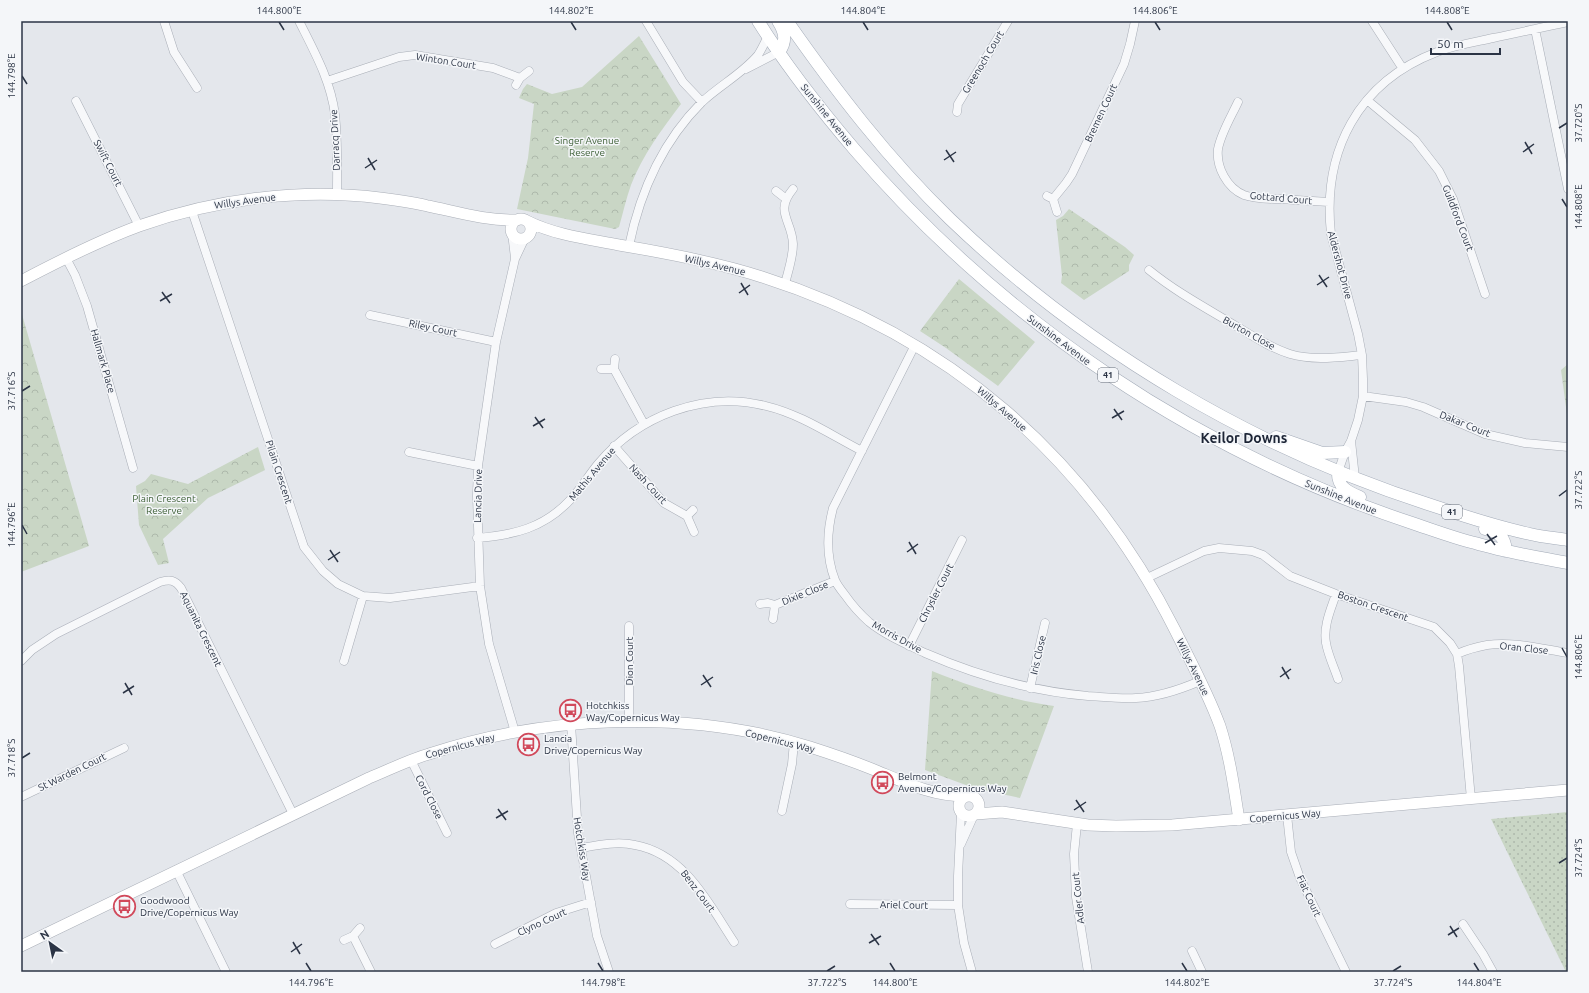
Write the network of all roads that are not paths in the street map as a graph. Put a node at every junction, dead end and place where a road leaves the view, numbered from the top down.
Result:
1 (164, 21) edge
2 (299, 21) edge
3 (646, 21) edge
4 (758, 21) edge
5 (778, 21) edge
6 (787, 21) edge
7 (1008, 21) edge
8 (1135, 21) edge
9 (1372, 21) edge
10 (1568, 22) edge
11 (1535, 29) junction
12 (768, 36) junction
13 (779, 52) junction
14 (1403, 69) junction
15 (529, 71) dead end
16 (740, 72) junction
17 (327, 81) junction
18 (197, 88) dead end
19 (1368, 100) junction
20 (76, 101) dead end
21 (702, 102) junction
22 (1238, 102) dead end
23 (955, 106) dead end
24 (793, 189) dead end
25 (1568, 189) edge
26 (776, 191) dead end
27 (337, 194) junction
28 (785, 198) junction
29 (1329, 202) junction
30 (192, 211) junction
31 (1057, 212) dead end
32 (482, 217) junction
33 (522, 221) junction
34 (139, 226) junction
35 (512, 233) junction
36 (557, 233) junction
37 (528, 236) junction
38 (629, 246) junction
39 (66, 258) junction
40 (515, 259) junction
41 (1150, 270) dead end
42 (21, 281) edge
43 (785, 284) junction
44 (1485, 294) dead end
45 (370, 315) dead end
46 (496, 342) junction
47 (915, 345) junction
48 (1362, 355) junction
49 (615, 359) dead end
50 (601, 369) dead end
51 (614, 369) junction
52 (1363, 396) junction
53 (644, 424) junction
54 (1240, 426) junction
55 (1351, 441) junction
56 (614, 446) junction
57 (1568, 448) edge
58 (862, 451) junction
59 (409, 452) dead end
60 (1345, 452) junction
61 (478, 466) junction
62 (133, 468) dead end
63 (1338, 472) junction
64 (1355, 478) junction
65 (1417, 501) junction
66 (1425, 528) junction
67 (694, 532) dead end
68 (477, 538) junction
69 (962, 540) dead end
70 (1568, 540) edge
71 (1506, 551) junction
72 (1568, 563) edge
73 (1147, 578) junction
74 (835, 581) junction
75 (480, 586) junction
76 (1336, 594) junction
77 (363, 596) junction
78 (760, 604) dead end
79 (775, 606) junction
80 (773, 619) dead end
81 (1045, 622) dead end
82 (629, 626) dead end
83 (909, 646) junction
84 (1568, 653) edge
85 (1456, 654) junction
86 (21, 661) edge
87 (344, 661) dead end
88 (1338, 679) dead end
89 (1200, 681) junction
90 (1030, 688) junction
91 (629, 720) junction
92 (571, 724) junction
93 (515, 732) junction
94 (794, 742) junction
95 (124, 748) dead end
96 (411, 760) junction
97 (1568, 790) edge
98 (931, 792) junction
99 (965, 796) junction
100 (21, 797) edge
101 (977, 799) junction
102 (1471, 799) junction
103 (782, 811) dead end
104 (961, 812) junction
105 (1002, 812) junction
106 (293, 814) junction
107 (975, 815) junction
108 (1287, 815) junction
109 (1239, 820) junction
110 (1077, 824) junction
111 (447, 833) dead end
112 (581, 848) junction
113 (960, 848) junction
114 (176, 870) junction
115 (591, 902) junction
116 (850, 904) dead end
117 (958, 905) junction
118 (1463, 924) dead end
119 (360, 928) dead end
120 (353, 936) junction
121 (344, 940) dead end
122 (734, 942) dead end
123 (495, 944) dead end
124 (21, 946) edge
125 (1192, 951) dead end
126 (226, 972) edge
127 (371, 972) edge
128 (609, 972) edge
129 (972, 972) edge
130 (1088, 972) edge
131 (1202, 972) edge
132 (1346, 972) edge
133 (1493, 972) edge

1 - 18 street
2 - 17 street, Darracq Drive
3 - 21 street
4 - 12 main road, Sunshine Avenue / 41
5 - 13 main road
6 - 54 main road, 41
7 - 23 street, Greenoch Court
8 - 31 street, Bremen Court
9 - 14 street
10 - 11 street, Aldershot Drive
11 - 14 street, Aldershot Drive
11 - 25 street
12 - 13 main road, Sunshine Avenue / 41
12 - 16 street
13 - 16 street
13 - 66 main road, Sunshine Avenue / 41
14 - 19 street, Aldershot Drive
15 - 17 street, Winton Court
16 - 21 street
17 - 27 street, Darracq Drive
19 - 29 street, Aldershot Drive
19 - 44 street, Guildford Court
20 - 34 street, Swift Court
21 - 38 street
22 - 29 street, Gottard Court
24 - 28 street
26 - 28 street
27 - 30 street, Willys Avenue
27 - 32 street, Willys Avenue
28 - 43 street
29 - 48 street, Aldershot Drive
30 - 34 street, Willys Avenue
30 - 77 street, Pilain Crescent
32 - 33 street, Willys Avenue
32 - 35 street, Willys Avenue
33 - 35 street
33 - 36 street, Willys Avenue
33 - 37 street
34 - 39 street, Willys Avenue
35 - 37 street
35 - 40 street, Lancia Drive
36 - 37 street, Willys Avenue
36 - 38 street, Willys Avenue
37 - 40 street, Lancia Drive
38 - 43 street, Willys Avenue
39 - 42 street, Willys Avenue
39 - 62 street, Hallmark Place
40 - 46 street, Lancia Drive
41 - 48 street, Burton Close
43 - 47 street, Willys Avenue
45 - 46 street, Riley Court
46 - 61 street, Lancia Drive
47 - 58 street, Morris Drive
47 - 73 street, Willys Avenue
48 - 52 street, Aldershot Drive
49 - 51 street
50 - 51 street
51 - 53 street
52 - 55 street, Aldershot Drive
52 - 57 street, Dakar Court
53 - 56 street, Mathis Avenue
53 - 58 street, Mathis Avenue
54 - 60 main road
54 - 63 main road, 41
55 - 60 street, Aldershot Drive
55 - 64 street, Aldershot Drive
56 - 67 street, Nash Court
56 - 68 street, Mathis Avenue
58 - 74 street, Morris Drive
59 - 61 street
60 - 63 street, Aldershot Drive
61 - 68 street, Lancia Drive
63 - 64 main road, 41
63 - 66 main road
64 - 65 main road, 41
65 - 70 main road, 41
65 - 71 main road
66 - 71 main road, Sunshine Avenue / 41
68 - 75 street, Lancia Drive
69 - 83 street, Chrysler Court
71 - 72 main road, Sunshine Avenue / 41
73 - 76 street, Boston Crescent
73 - 89 street, Willys Avenue
74 - 79 street, Dixie Close
74 - 83 street, Morris Drive
75 - 77 street, Pilain Crescent
75 - 93 street, Lancia Drive
76 - 85 street, Boston Crescent
76 - 88 street
77 - 87 street
78 - 79 street, Dixie Close
79 - 80 street, Dixie Close
81 - 90 street, Iris Close
82 - 91 street, Dion Court
83 - 90 street, Morris Drive
84 - 85 street, Oran Close
85 - 102 street, Boston Crescent
86 - 106 street, Aquanita Crescent
89 - 90 street, Morris Drive
89 - 109 street, Willys Avenue
91 - 92 street, Copernicus Way
91 - 94 street, Copernicus Way
92 - 93 street, Copernicus Way
92 - 112 street, Hotchkiss Way
93 - 96 street, Copernicus Way
94 - 98 street, Copernicus Way
94 - 103 street
95 - 100 street, St Warden Court
96 - 106 street, Copernicus Way
96 - 111 street, Cord Close
97 - 102 street, Copernicus Way
98 - 99 street, Copernicus Way
98 - 104 street, Copernicus Way
99 - 101 street
99 - 104 street
101 - 105 street, Copernicus Way
101 - 107 street
102 - 108 street, Copernicus Way
104 - 107 street
104 - 113 street
105 - 107 street, Copernicus Way
105 - 110 street, Copernicus Way
106 - 114 street, Copernicus Way
107 - 113 street
108 - 109 street, Copernicus Way
108 - 132 street, Fiat Court
109 - 110 street, Copernicus Way
110 - 130 street, Adler Court
112 - 115 street, Hotchkiss Way
112 - 122 street, Benz Court
113 - 117 street
114 - 124 street, Copernicus Way
114 - 126 street
115 - 123 street, Clyno Court
115 - 128 street, Hotchkiss Way
116 - 117 street, Ariel Court
117 - 129 street
118 - 133 street
119 - 120 street
120 - 121 street
120 - 127 street
125 - 131 street

